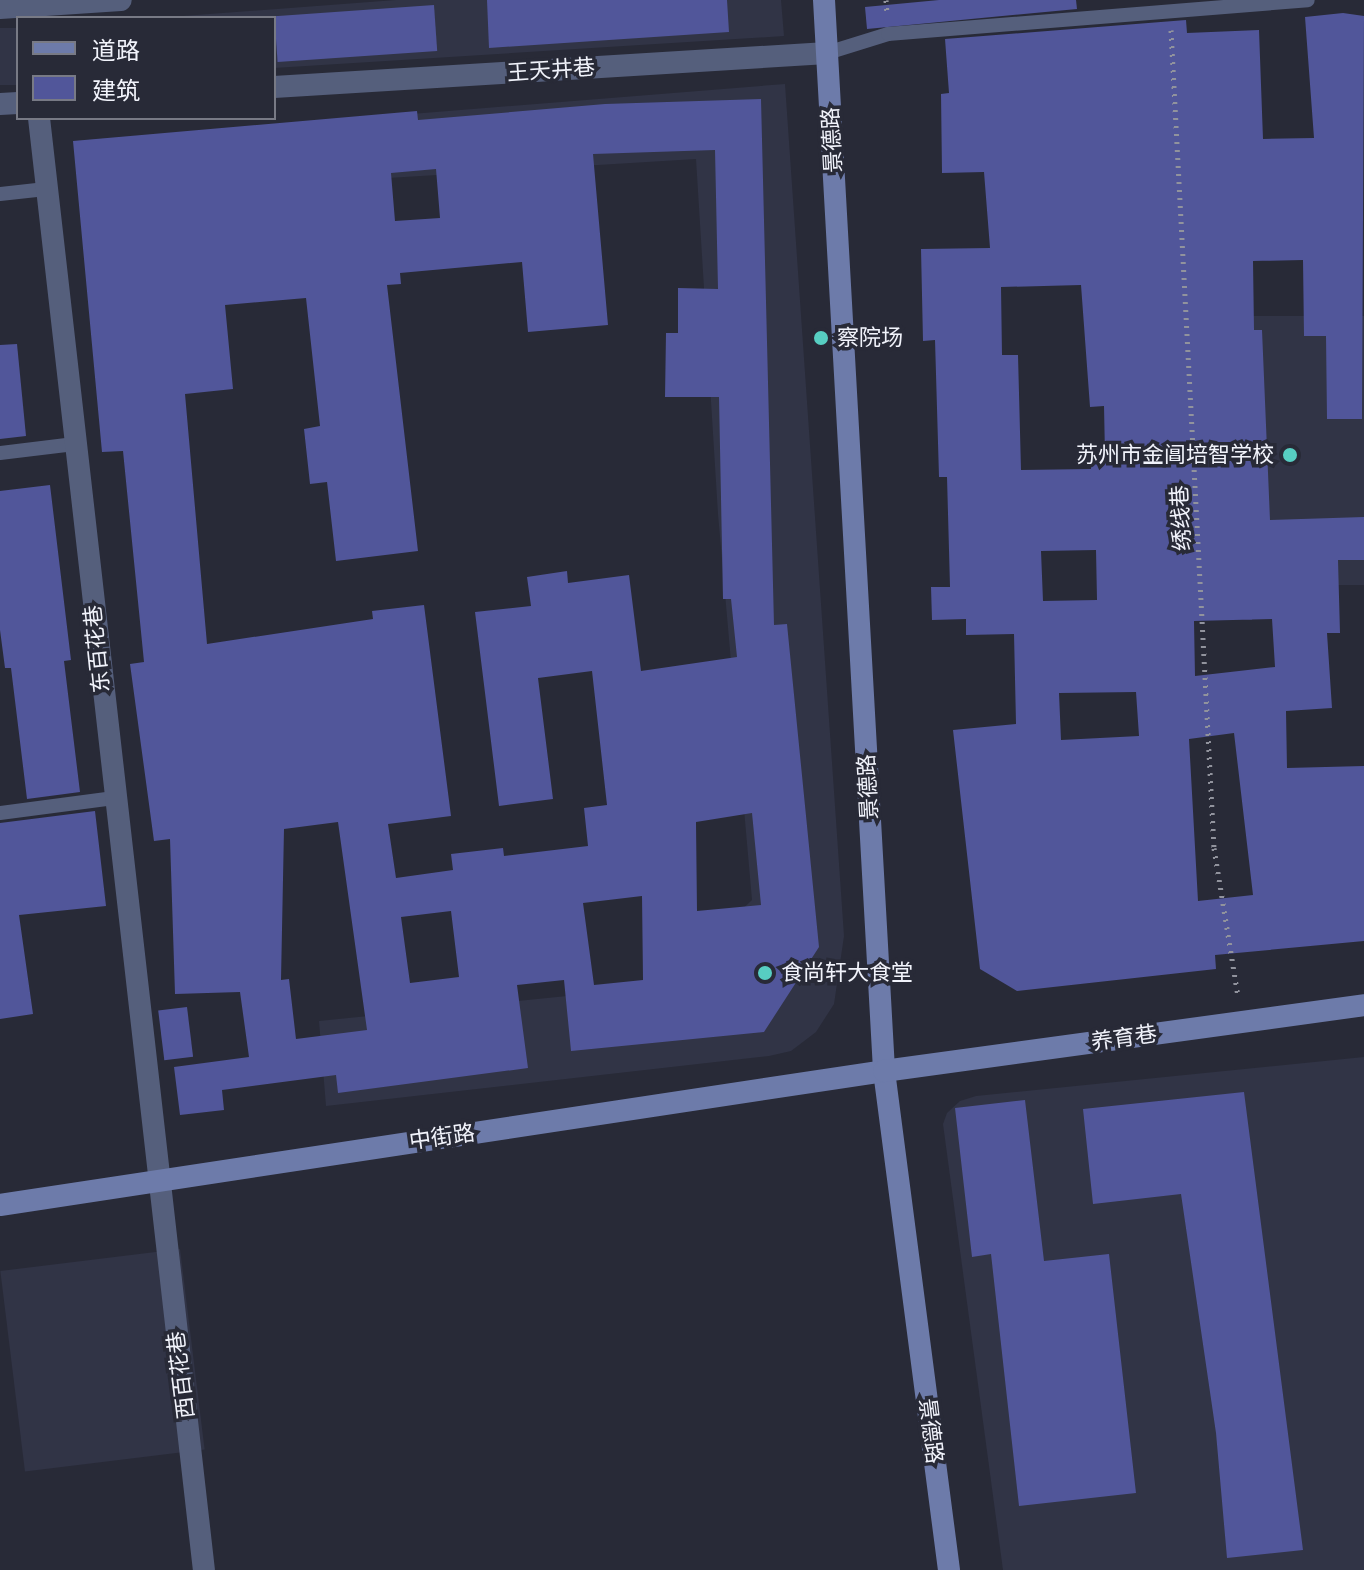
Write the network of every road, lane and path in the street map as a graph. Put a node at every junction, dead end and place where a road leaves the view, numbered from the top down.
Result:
1 (121, 0) edge
2 (824, 0) edge
3 (1308, 0) edge
4 (0, 8) edge
5 (1170, 11) junction
6 (29, 12) edge
7 (827, 53) junction
8 (276, 87) edge
9 (39, 120) edge
10 (46, 189) junction
11 (0, 194) edge
12 (74, 444) junction
13 (0, 453) edge
14 (114, 798) junction
15 (0, 813) edge
16 (1364, 1005) edge
17 (1242, 1022) junction
18 (884, 1071) junction
19 (158, 1180) junction
20 (0, 1205) edge
21 (204, 1570) edge
22 (949, 1570) edge

1 - 6 street
2 - 7 main road, 景德路
3 - 5 lane
4 - 6 street
5 - 7 lane
5 - 17 path, 绣线巷
7 - 8 street, 王天井巷
7 - 18 main road, 景德路
9 - 10 street, 东百花巷
10 - 11 lane
10 - 12 street, 东百花巷
12 - 13 lane
12 - 14 street, 东百花巷
14 - 15 lane
14 - 19 street, 东百花巷
16 - 17 main road, 养育巷
17 - 18 main road, 养育巷
18 - 19 main road, 中街路
18 - 22 main road, 景德路
19 - 20 main road, 中街路
19 - 21 street, 西百花巷

